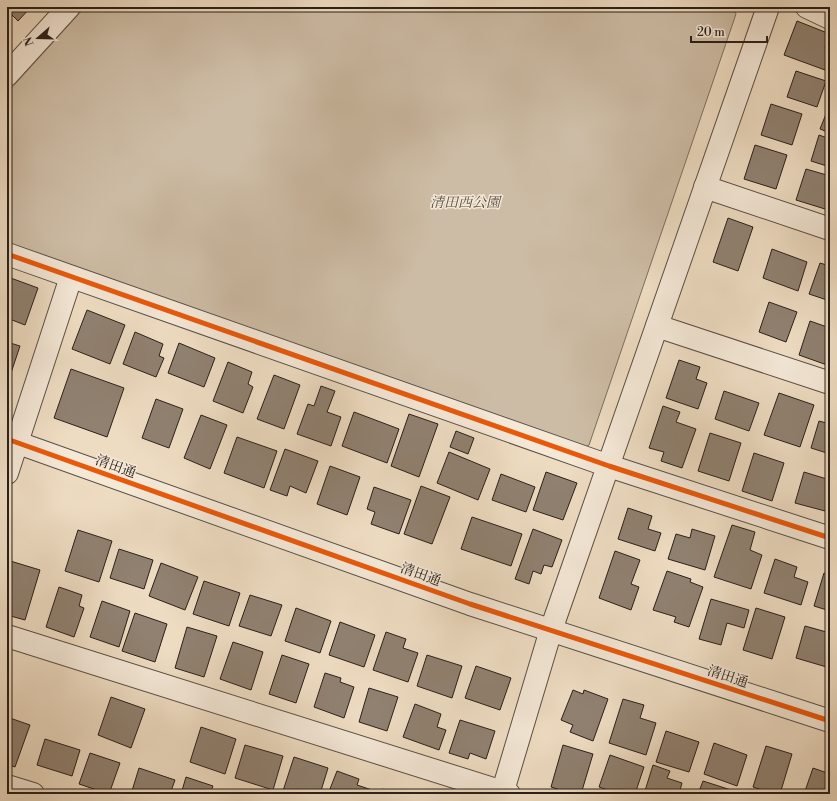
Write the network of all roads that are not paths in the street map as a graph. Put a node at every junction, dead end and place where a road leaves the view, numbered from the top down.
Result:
1 (69, 7) edge
2 (768, 7) edge
3 (807, 7) edge
4 (830, 18) edge
5 (7, 75) edge
6 (705, 188) junction
7 (830, 229) edge
8 (7, 254) edge
9 (71, 277) junction
10 (657, 326) junction
11 (830, 383) edge
12 (12, 441) edge
13 (609, 466) junction
14 (7, 473) edge
15 (830, 538) edge
16 (551, 630) junction
17 (7, 636) edge
18 (830, 722) edge
19 (7, 786) edge
20 (505, 793) edge
21 (33, 794) edge

1 - 5 street
2 - 6 street
3 - 4 street
6 - 7 street
6 - 10 street
8 - 9 street
9 - 12 street
9 - 13 street
10 - 11 street
10 - 13 street
12 - 14 street
12 - 16 street, 清田通
13 - 15 street
13 - 16 street
16 - 18 street, 清田通
16 - 20 street
17 - 20 street
19 - 21 street

